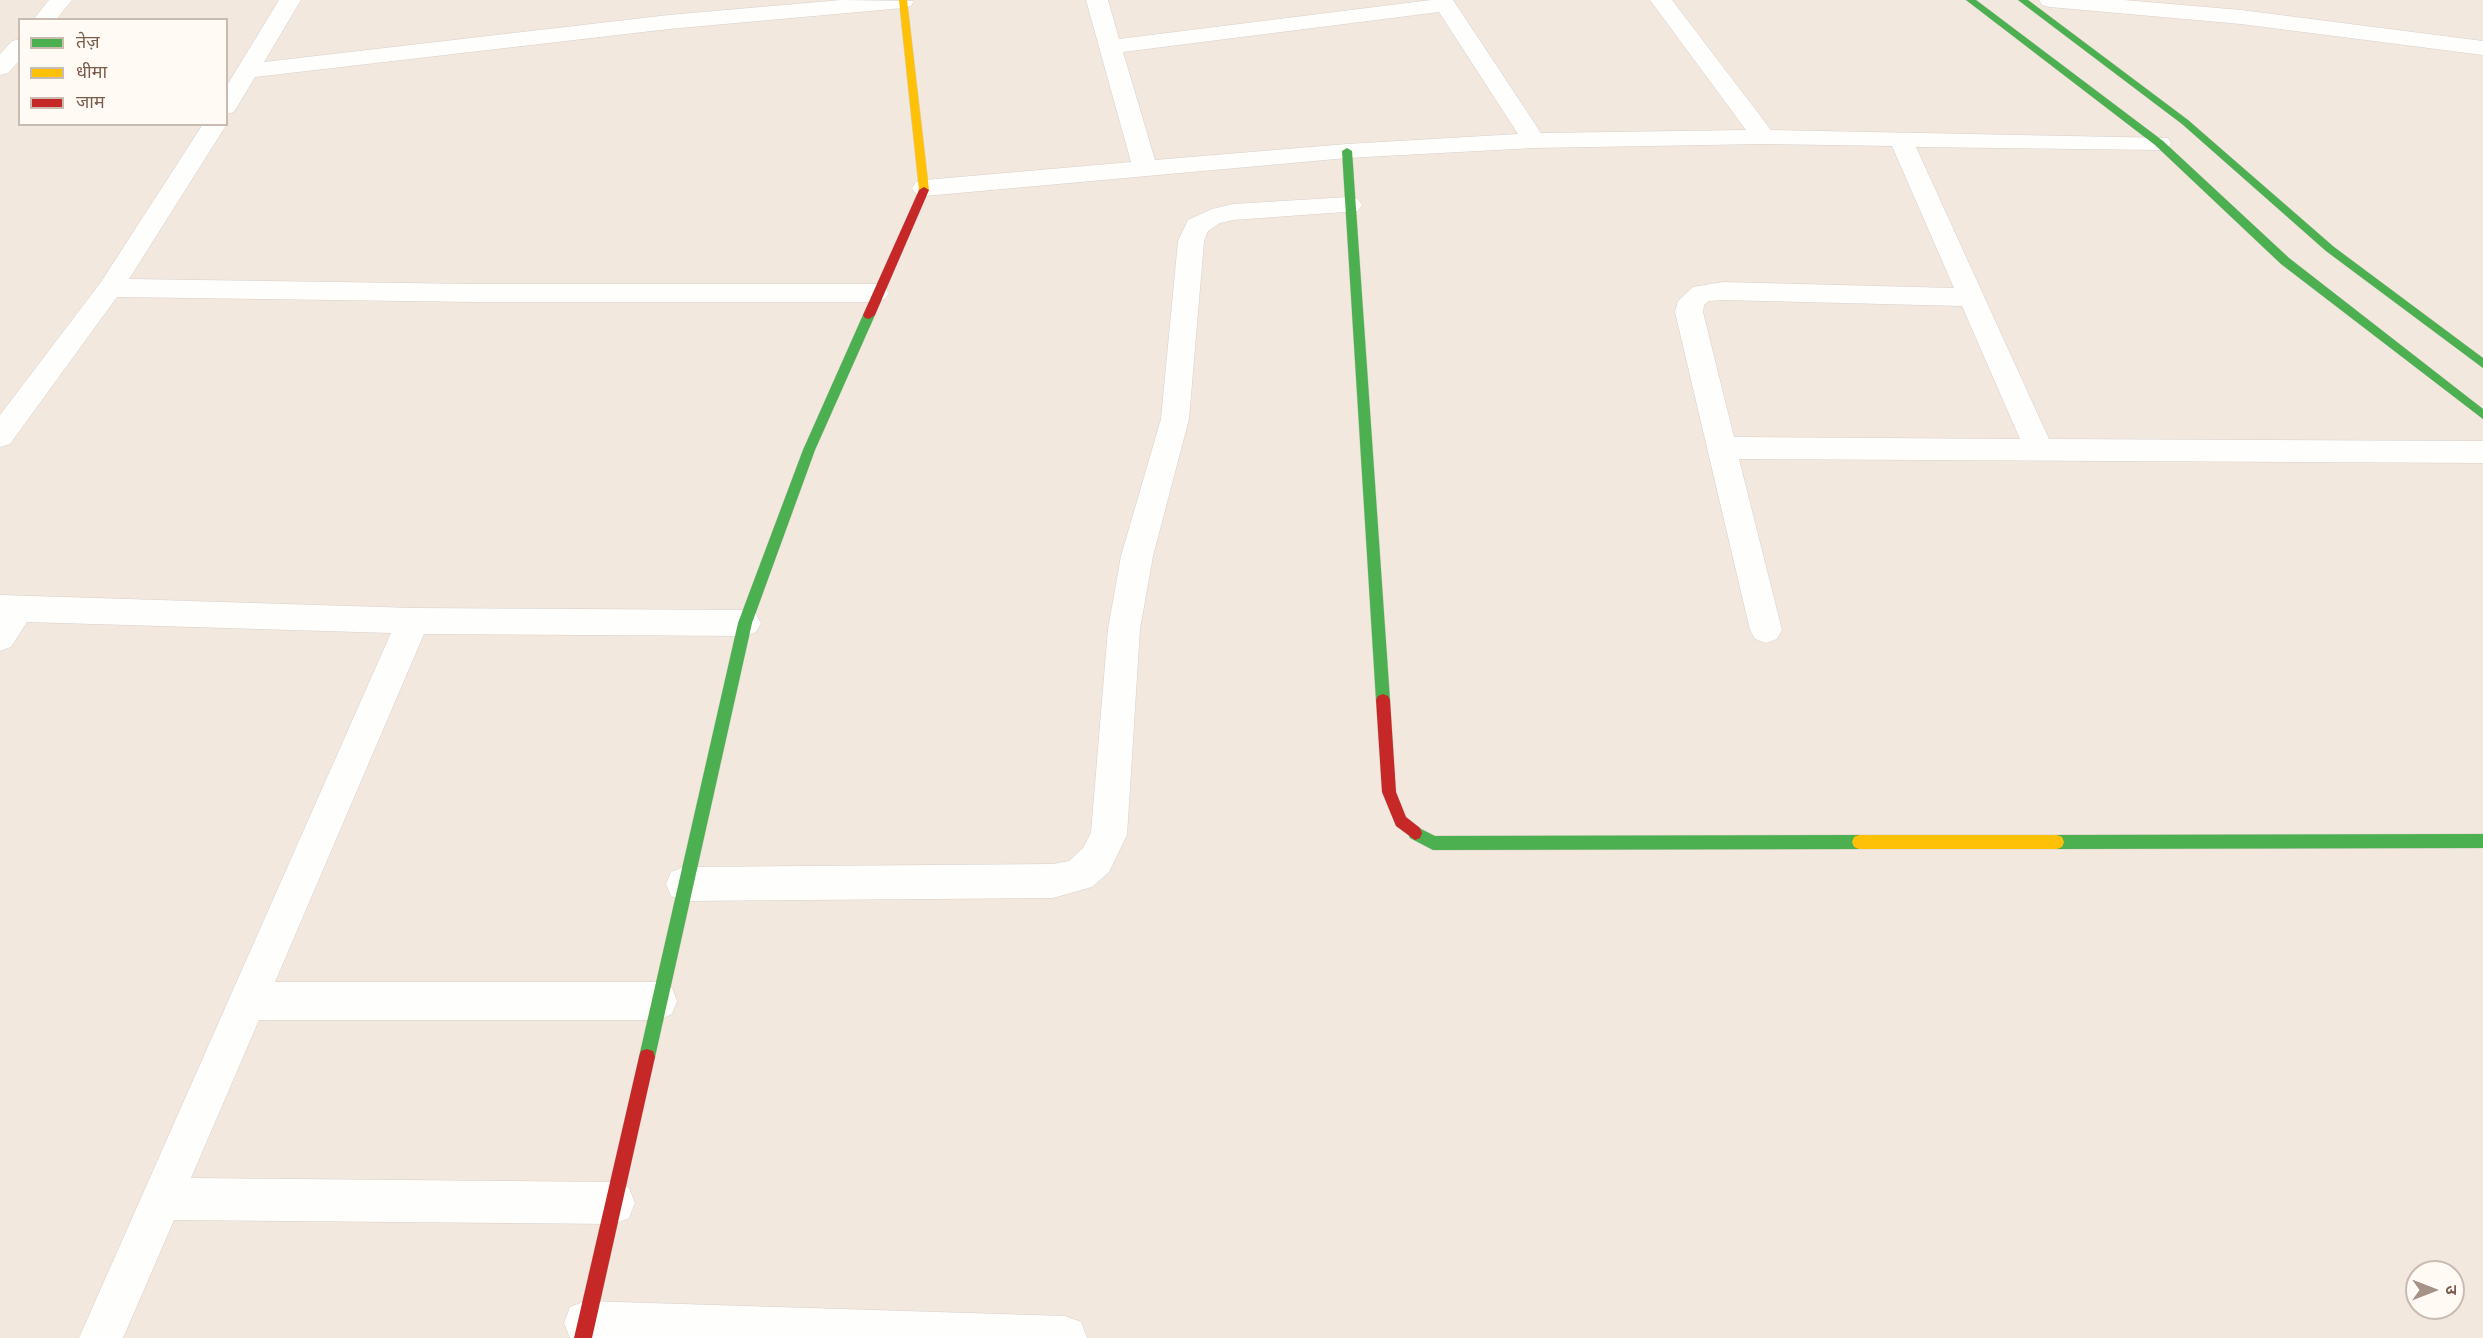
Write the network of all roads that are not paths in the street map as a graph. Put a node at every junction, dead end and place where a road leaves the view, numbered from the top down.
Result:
1 (61, 0) edge
2 (290, 0) edge
3 (903, 0) edge
4 (1097, 0) edge
5 (1660, 0) edge
6 (1970, 0) edge
7 (2022, 0) edge
8 (2050, 0) edge
9 (1444, 2) edge
10 (46, 18) edge
11 (1111, 47) junction
12 (18, 48) edge
13 (2483, 48) edge
14 (0, 68) edge
15 (250, 71) junction
16 (228, 104) edge
17 (214, 126) edge
18 (1764, 137) junction
19 (1901, 140) junction
20 (1534, 141) junction
21 (2159, 143) junction
22 (1347, 151) junction
23 (1145, 169) junction
24 (925, 188) junction
25 (1349, 205) junction
26 (110, 288) junction
27 (876, 293) junction
28 (1971, 297) junction
29 (2483, 364) edge
30 (2483, 415) edge
31 (0, 436) edge
32 (1722, 448) junction
33 (2039, 449) junction
34 (2483, 452) edge
35 (10, 608) edge
36 (413, 621) junction
37 (745, 623) junction
38 (1766, 630) dead end
39 (0, 638) edge
40 (2483, 841) edge
41 (684, 884) junction
42 (248, 1001) junction
43 (658, 1001) junction
44 (162, 1199) junction
45 (614, 1203) junction
46 (585, 1330) edge
47 (101, 1338) edge
48 (1065, 1338) edge

1 - 10 street
2 - 15 street
3 - 15 street
3 - 24 main road
4 - 11 street
5 - 18 street
6 - 21 main road
7 - 29 main road
8 - 13 street
9 - 11 street
9 - 20 street
11 - 23 street
12 - 14 street
15 - 16 street
17 - 26 street
18 - 19 street
18 - 20 street
19 - 21 street
19 - 28 street
20 - 22 street
21 - 30 main road
22 - 23 street
22 - 25 main road
23 - 24 street
24 - 27 main road
25 - 40 main road
25 - 41 street
26 - 27 street
26 - 31 street
27 - 37 main road
28 - 32 street
28 - 33 street
32 - 33 street
32 - 38 street
33 - 34 street
35 - 36 street
35 - 39 street
36 - 37 street
36 - 42 street
37 - 41 main road
41 - 43 main road
42 - 43 street
42 - 44 street
43 - 45 main road
44 - 45 street
44 - 47 street
45 - 46 main road
46 - 48 street

